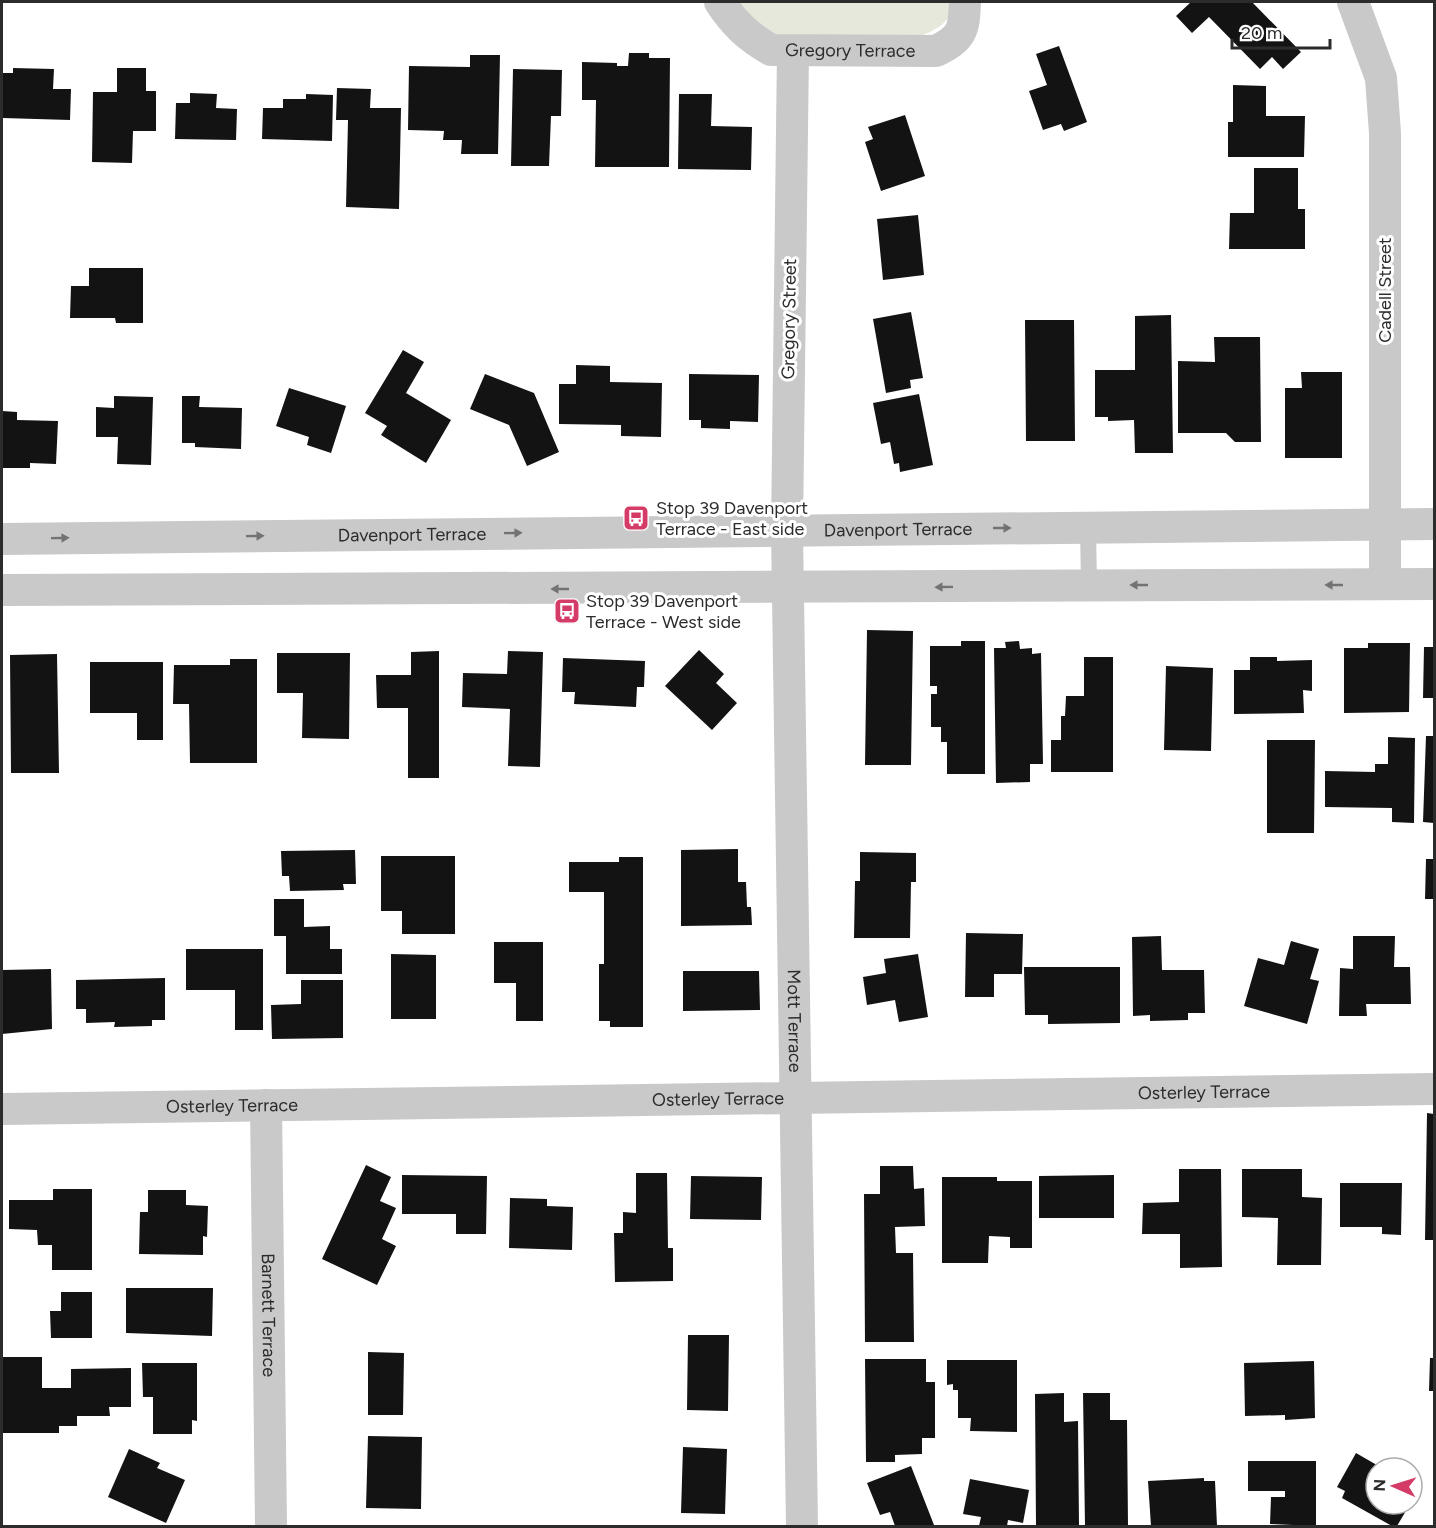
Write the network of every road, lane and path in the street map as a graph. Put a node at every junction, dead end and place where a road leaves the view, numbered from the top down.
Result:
1 (720, 2) edge
2 (965, 2) edge
3 (1353, 2) edge
4 (793, 51) junction
5 (1434, 524) edge
6 (1386, 525) junction
7 (1088, 528) junction
8 (787, 530) junction
9 (2, 539) edge
10 (1385, 584) junction
11 (1434, 584) edge
12 (1089, 585) junction
13 (788, 588) junction
14 (2, 590) edge
15 (1434, 1089) edge
16 (795, 1097) junction
17 (266, 1105) junction
18 (2, 1109) edge
19 (271, 1527) edge
20 (802, 1527) edge

1 - 4 street, Gregory Terrace
2 - 4 street, Gregory Terrace
3 - 6 street, Cadell Street
4 - 8 street, Gregory Street
5 - 6 street, Davenport Terrace
6 - 7 street, Davenport Terrace
6 - 10 street, Cadell Street
8 -> 7 street, Davenport Terrace
7 - 12 lane
9 -> 8 street, Davenport Terrace
8 - 13 street, Gregory Street
10 - 11 street
10 -> 12 street
12 -> 13 street
13 -> 14 street
13 - 16 street, Mott Terrace
15 - 16 street, Osterley Terrace
16 - 17 street, Osterley Terrace
16 - 20 street, Mott Terrace
17 - 18 street, Osterley Terrace
17 - 19 street, Barnett Terrace

